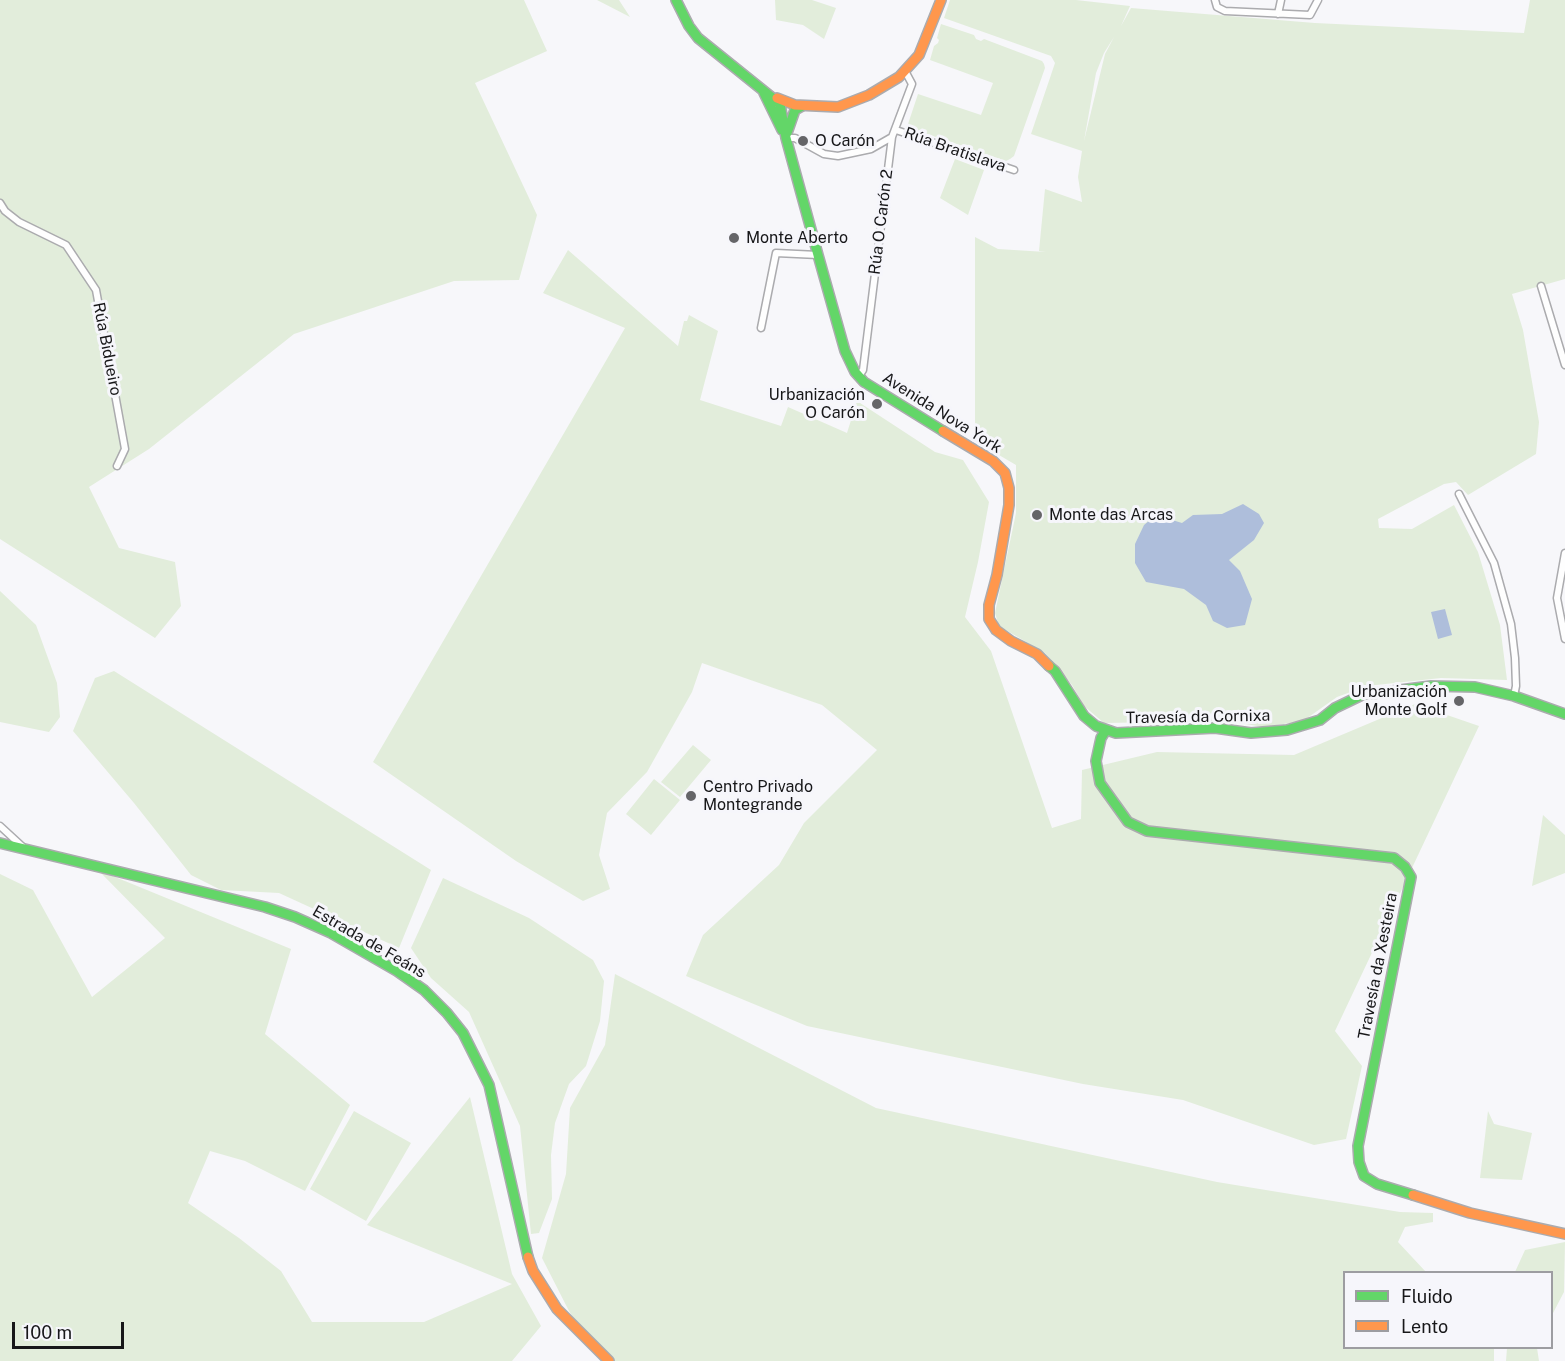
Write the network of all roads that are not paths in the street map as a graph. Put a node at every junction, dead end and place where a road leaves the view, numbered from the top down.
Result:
1 (676, 0) edge
2 (941, 0) edge
3 (1215, 0) edge
4 (1281, 0) edge
5 (1318, 0) edge
6 (1278, 14) junction
7 (905, 71) junction
8 (762, 89) junction
9 (782, 102) junction
10 (802, 106) junction
11 (776, 117) junction
12 (896, 130) junction
13 (892, 137) junction
14 (786, 138) junction
15 (1014, 170) dead end
16 (0, 204) edge
17 (818, 255) junction
18 (1541, 286) dead end
19 (761, 328) dead end
20 (1565, 365) edge
21 (859, 376) junction
22 (117, 466) dead end
23 (1459, 494) dead end
24 (1565, 553) edge
25 (1563, 625) edge
26 (1565, 638) edge
27 (1514, 696) junction
28 (1565, 714) edge
29 (1106, 730) junction
30 (0, 826) edge
31 (0, 843) edge
32 (26, 849) junction
33 (1565, 1234) edge
34 (609, 1361) edge

1 - 8 street, Avenida Nova York
2 - 7 street
3 - 6 street
4 - 6 street
5 - 6 street
7 - 10 street
7 - 12 street, Rúa O Carón 2
8 - 9 street
8 - 11 street, Avenida Nova York
9 - 10 street
9 - 11 street
9 - 14 street, Avenida Nova York
10 - 14 street
11 - 14 street, Avenida Nova York
12 - 13 street, Rúa O Carón 2
12 - 15 street, Rúa Bratislava
13 - 14 street
13 - 21 street, Rúa O Carón 2
14 - 17 street, Avenida Nova York
16 - 22 street, Rúa Bidueiro
17 - 19 street
17 - 21 street, Avenida Nova York
18 - 20 street
21 - 29 street, Avenida Nova York
23 - 27 street
24 - 25 street
25 - 26 street
27 - 28 street, Travesía da Cornixa
27 - 29 street, Travesía da Cornixa
29 - 33 street, Travesía da Xesteira
30 - 32 street, Estrada de Feáns
31 - 32 street, Estrada de Feáns
32 - 34 street, Estrada de Feáns

